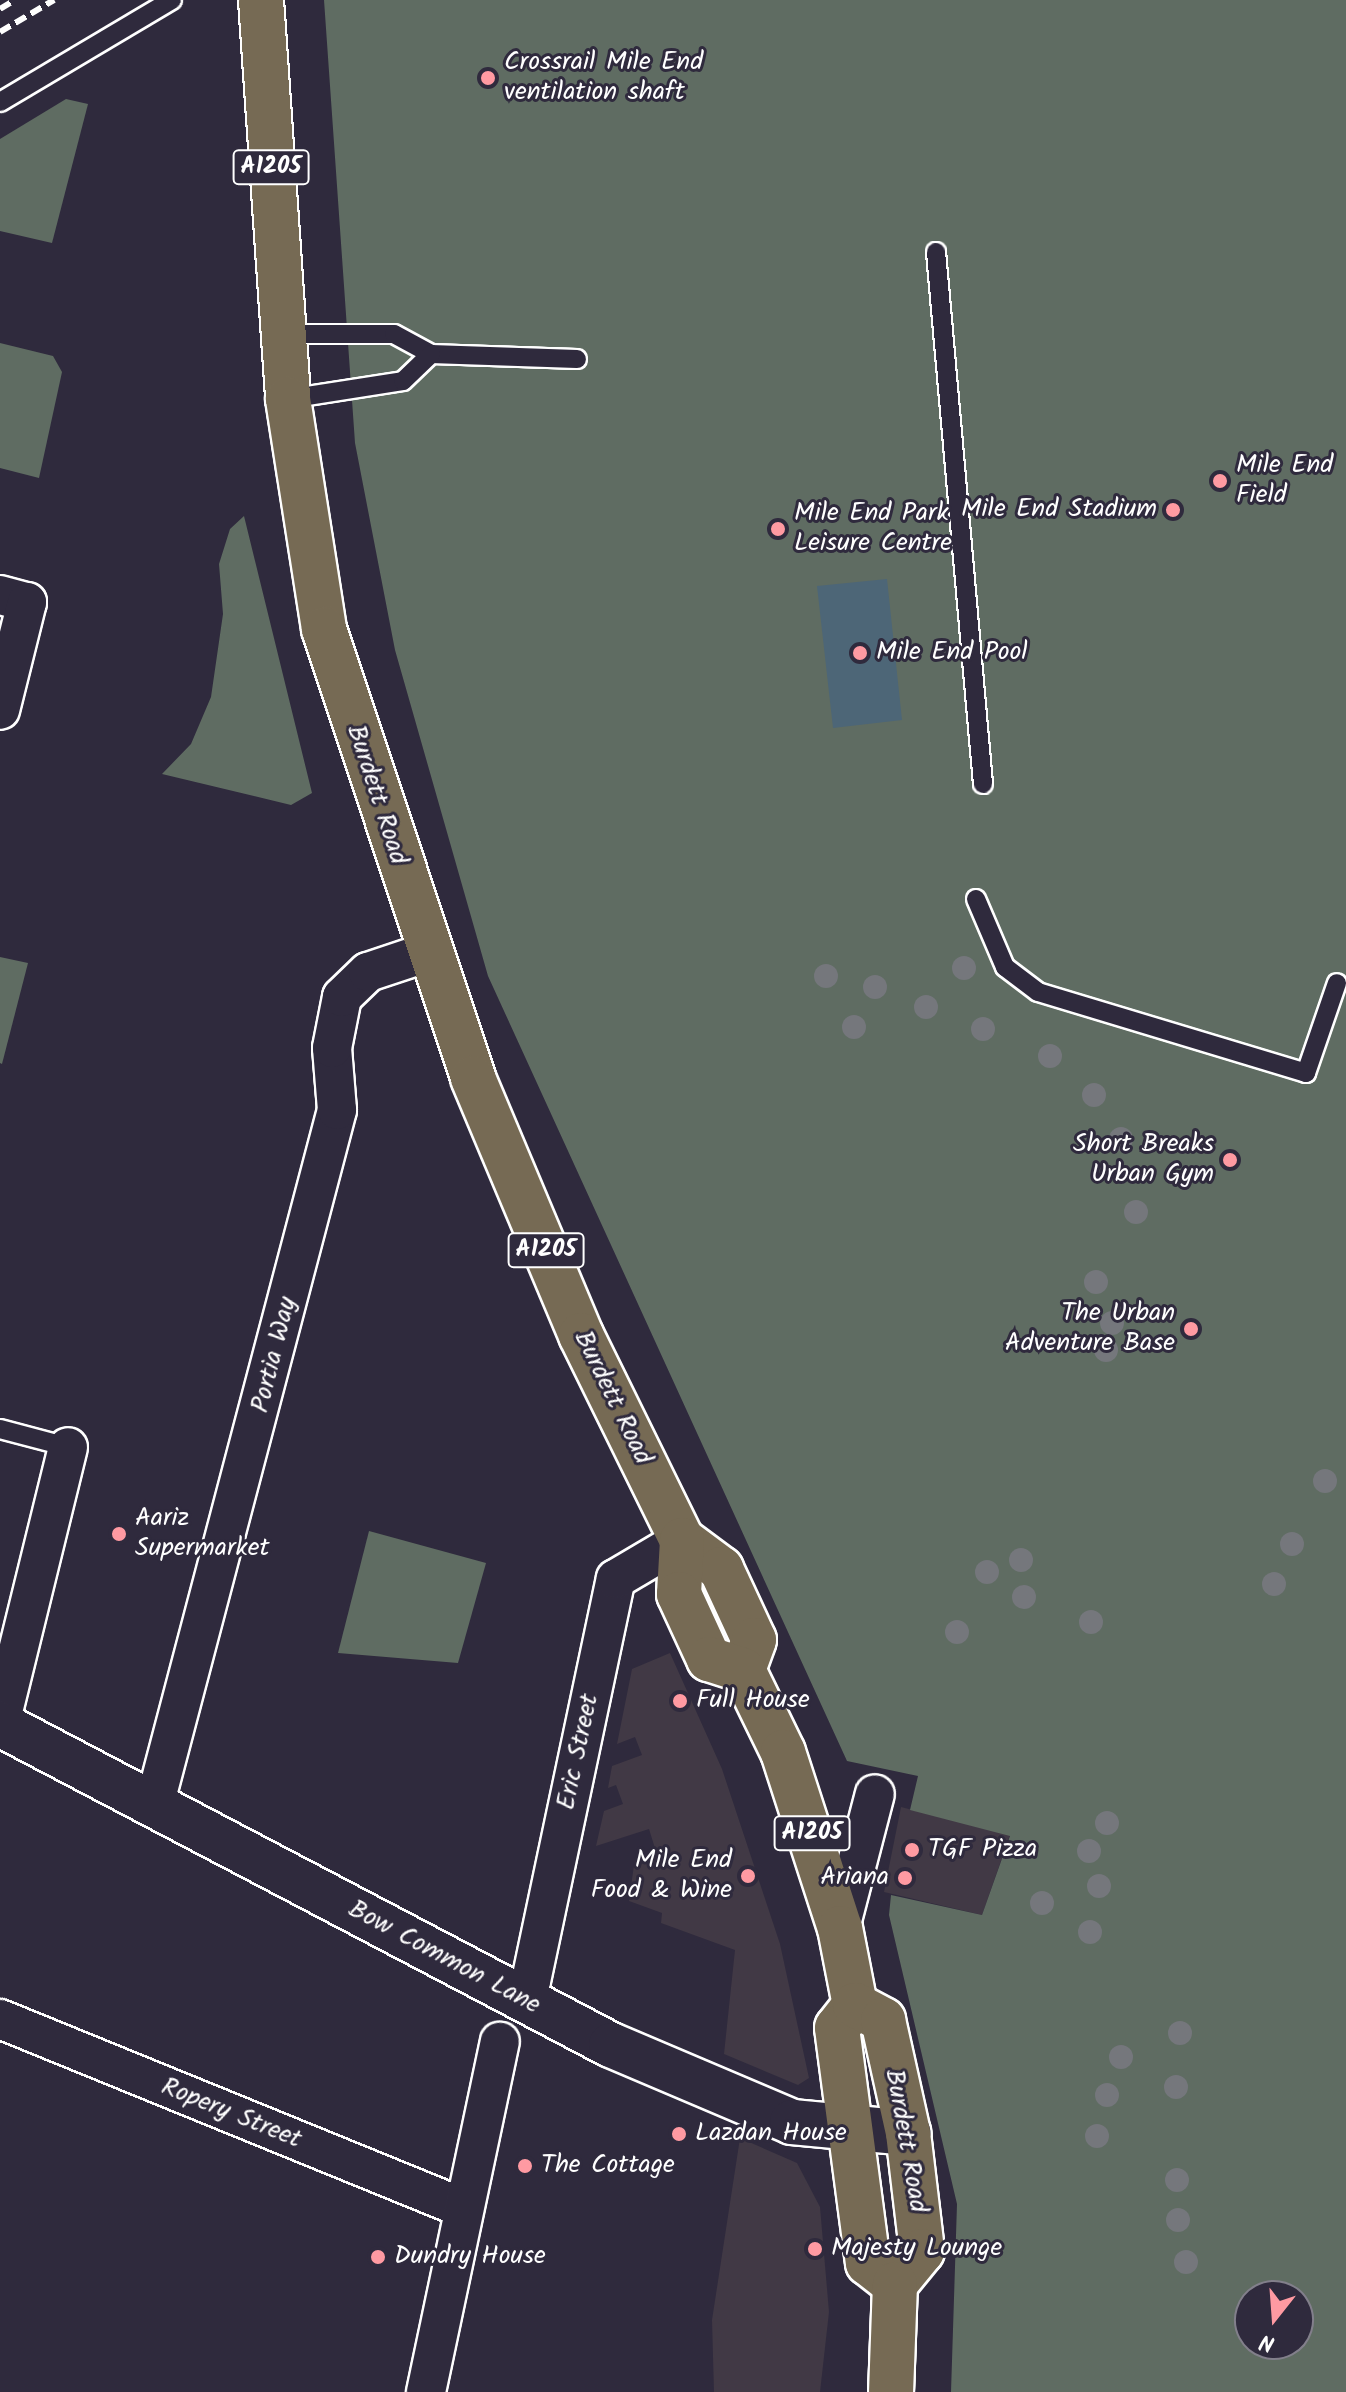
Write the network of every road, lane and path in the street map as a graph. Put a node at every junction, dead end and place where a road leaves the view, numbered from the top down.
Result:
1 (172, 0) edge
2 (261, 0) edge
3 (0, 102) edge
4 (936, 252) dead end
5 (283, 334) junction
6 (431, 354) junction
7 (577, 359) dead end
8 (288, 399) junction
9 (14, 599) edge
10 (0, 710) edge
11 (983, 784) dead end
12 (976, 899) dead end
13 (428, 952) junction
14 (1337, 983) dead end
15 (0, 1429) edge
16 (68, 1447) joint
17 (682, 1540) junction
18 (0, 1724) edge
19 (875, 1794) dead end
20 (154, 1806) junction
21 (840, 1928) junction
22 (521, 1998) junction
23 (855, 2005) junction
24 (0, 2019) edge
25 (500, 2042) dead end
26 (856, 2133) junction
27 (908, 2133) junction
28 (462, 2208) junction
29 (895, 2284) junction
30 (437, 2390) edge
31 (891, 2392) edge

1 - 3 lane
2 - 5 main road, Burdett Road / A1205
4 - 11 lane
5 - 6 lane
5 - 8 main road, Burdett Road / A1205
6 - 7 lane
6 - 8 lane
8 - 13 main road, Burdett Road / A1205
9 - 10 street
12 - 14 lane
13 - 17 main road, Burdett Road / A1205
13 - 20 street, Portia Way
15 - 16 lane
16 - 18 street
17 - 21 main road, Burdett Road / A1205
17 - 22 street, Eric Street
18 - 20 street, Bow Common Lane
19 - 21 street
20 - 22 street, Bow Common Lane
21 - 23 main road, Burdett Road / A1205
22 - 26 street, Bow Common Lane
23 - 26 main road, Burdett Road
23 - 27 main road, Burdett Road
24 - 28 street, Ropery Street
25 - 28 street
26 - 27 street, Bow Common Lane
26 - 29 main road, Burdett Road
27 - 29 main road, Burdett Road
28 - 30 street
29 - 31 main road

